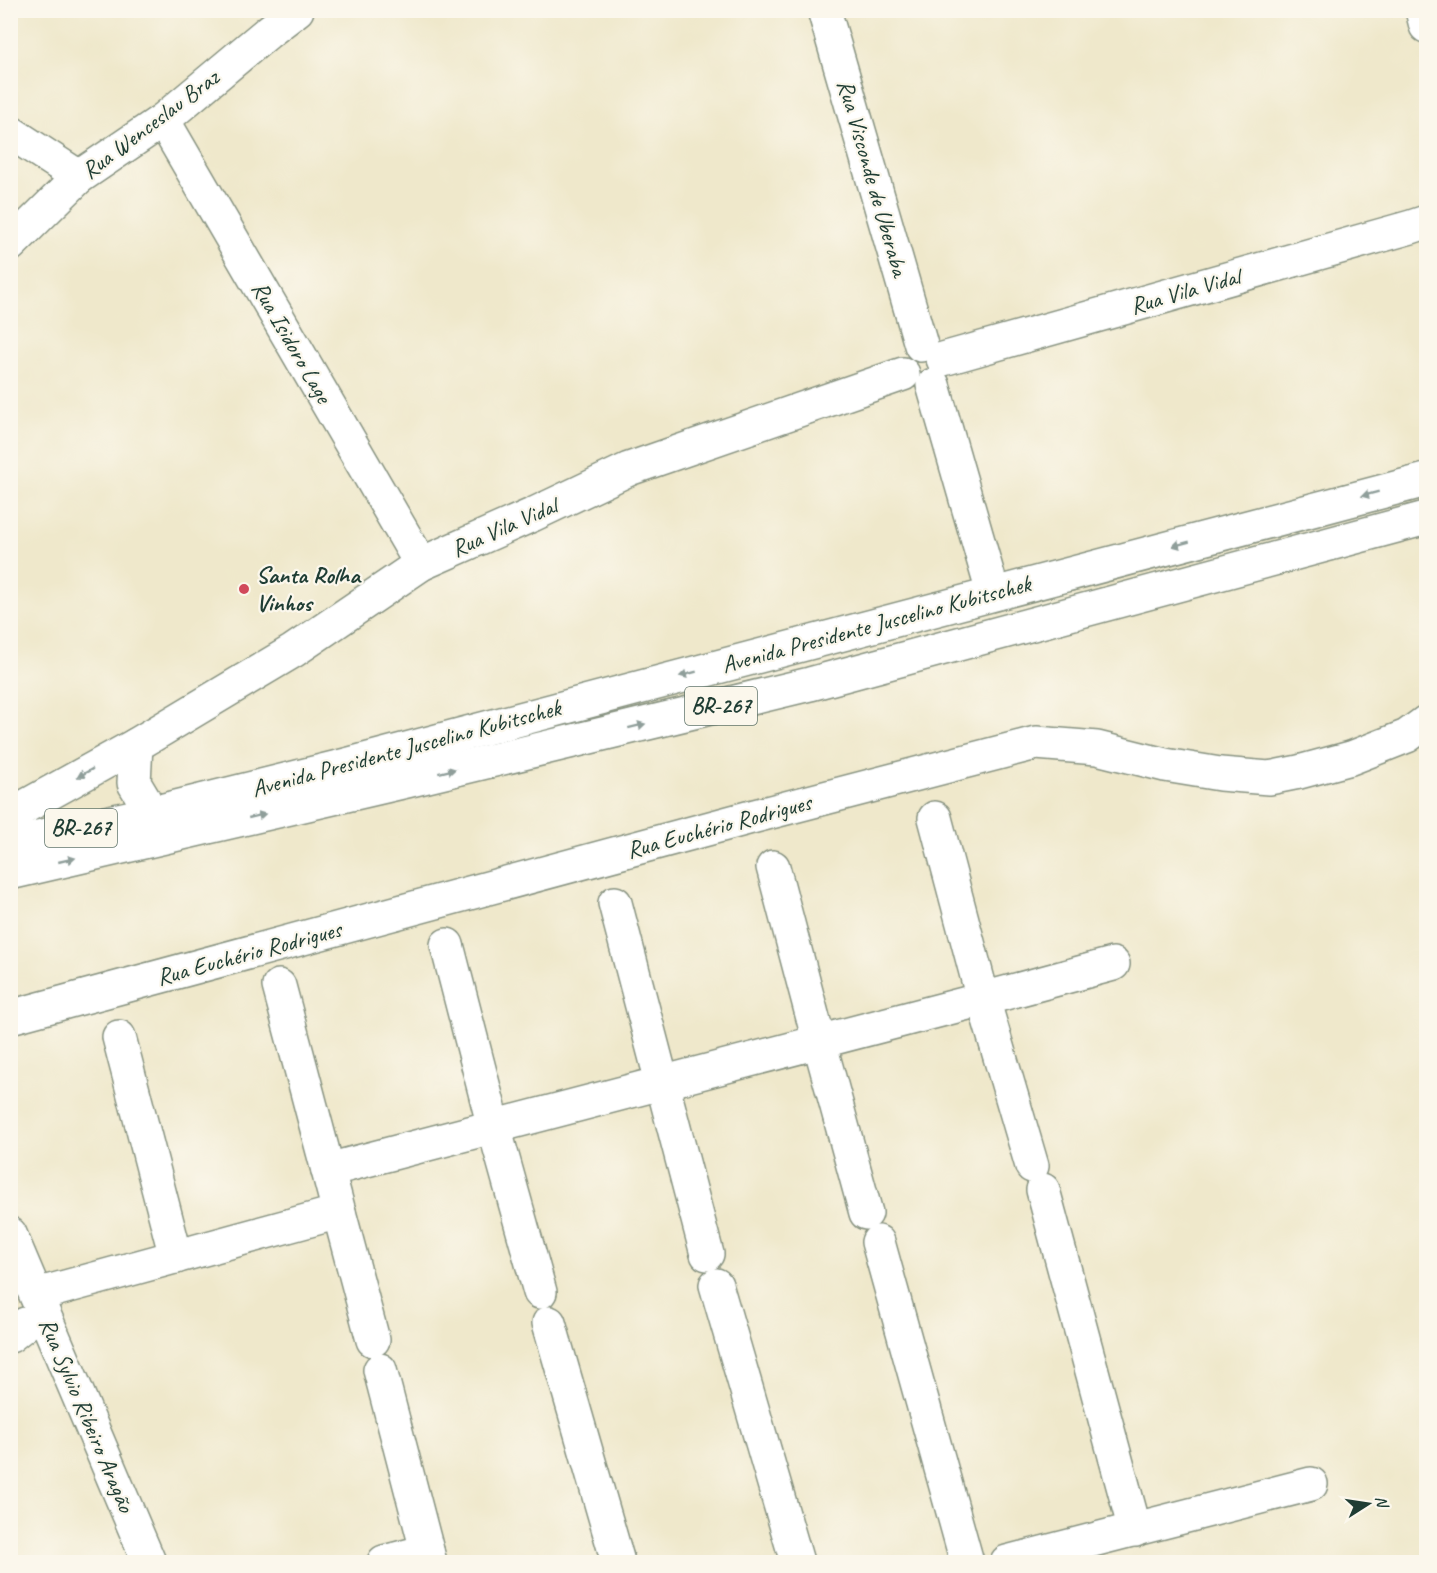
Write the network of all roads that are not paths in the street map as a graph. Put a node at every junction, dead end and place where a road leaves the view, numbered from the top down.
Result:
1 (297, 10) edge
2 (824, 10) edge
3 (1422, 10) edge
4 (1426, 26) edge
5 (163, 120) junction
6 (10, 132) edge
7 (79, 177) junction
8 (1426, 222) edge
9 (10, 245) edge
10 (925, 366) junction
11 (1426, 480) edge
12 (1426, 518) edge
13 (421, 564) junction
14 (993, 593) junction
15 (1426, 722) edge
16 (136, 745) junction
17 (152, 813) junction
18 (10, 815) edge
19 (935, 818) dead end
20 (10, 843) edge
21 (774, 867) dead end
22 (10, 873) edge
23 (615, 903) dead end
24 (447, 945) dead end
25 (1113, 964) dead end
26 (279, 986) dead end
27 (983, 999) junction
28 (10, 1017) edge
29 (119, 1038) dead end
30 (819, 1041) junction
31 (662, 1083) junction
32 (494, 1127) junction
33 (327, 1170) junction
34 (339, 1212) junction
35 (10, 1234) edge
36 (707, 1254) dead end
37 (176, 1257) junction
38 (716, 1285) dead end
39 (540, 1292) dead end
40 (24, 1318) edge
41 (549, 1323) dead end
42 (1311, 1484) dead end
43 (1135, 1530) junction
44 (429, 1557) edge
45 (149, 1563) edge
46 (384, 1563) edge
47 (618, 1563) edge
48 (797, 1563) edge
49 (967, 1563) edge
50 (1007, 1563) edge

1 - 5 main road, Rua Wenceslau Braz
2 - 10 main road, Rua Visconde de Uberaba
3 - 4 main road
5 - 7 main road, Rua Wenceslau Braz
5 - 13 main road, Rua Isidoro Lage
6 - 7 main road
7 - 9 main road, Rua Wenceslau Braz
8 - 10 main road, Rua Vila Vidal
10 - 13 main road, Rua Vila Vidal
10 - 14 main road, Rua Visconde de Uberaba
11 -> 14 main road, Avenida Presidente Juscelino Kubitschek / BR-267
22 -> 12 main road, Avenida Presidente Juscelino Kubitschek / BR-267
13 - 16 main road, Rua Vila Vidal
14 -> 17 main road, Avenida Presidente Juscelino Kubitschek / BR-267
15 - 28 main road, Rua Euchério Rodrigues
16 - 17 main road
16 -> 18 main road, Rua Vila Vidal
17 - 20 main road, Avenida Presidente Juscelino Kubitschek / BR-267
19 - 27 main road
21 - 30 main road
23 - 31 main road
24 - 32 main road
25 - 27 main road
26 - 33 main road
27 - 30 main road
27 - 43 main road
29 - 37 main road
30 - 31 main road
30 - 49 main road
31 - 32 main road
31 - 36 main road
32 - 33 main road
32 - 39 main road
33 - 34 main road
34 - 37 main road
34 - 44 main road
35 - 40 main road, Rua Sylvio Ribeiro Aragão
37 - 40 main road
38 - 48 main road
40 - 45 main road, Rua Sylvio Ribeiro Aragão
41 - 47 main road
42 - 43 main road
43 - 50 main road
44 - 46 main road

